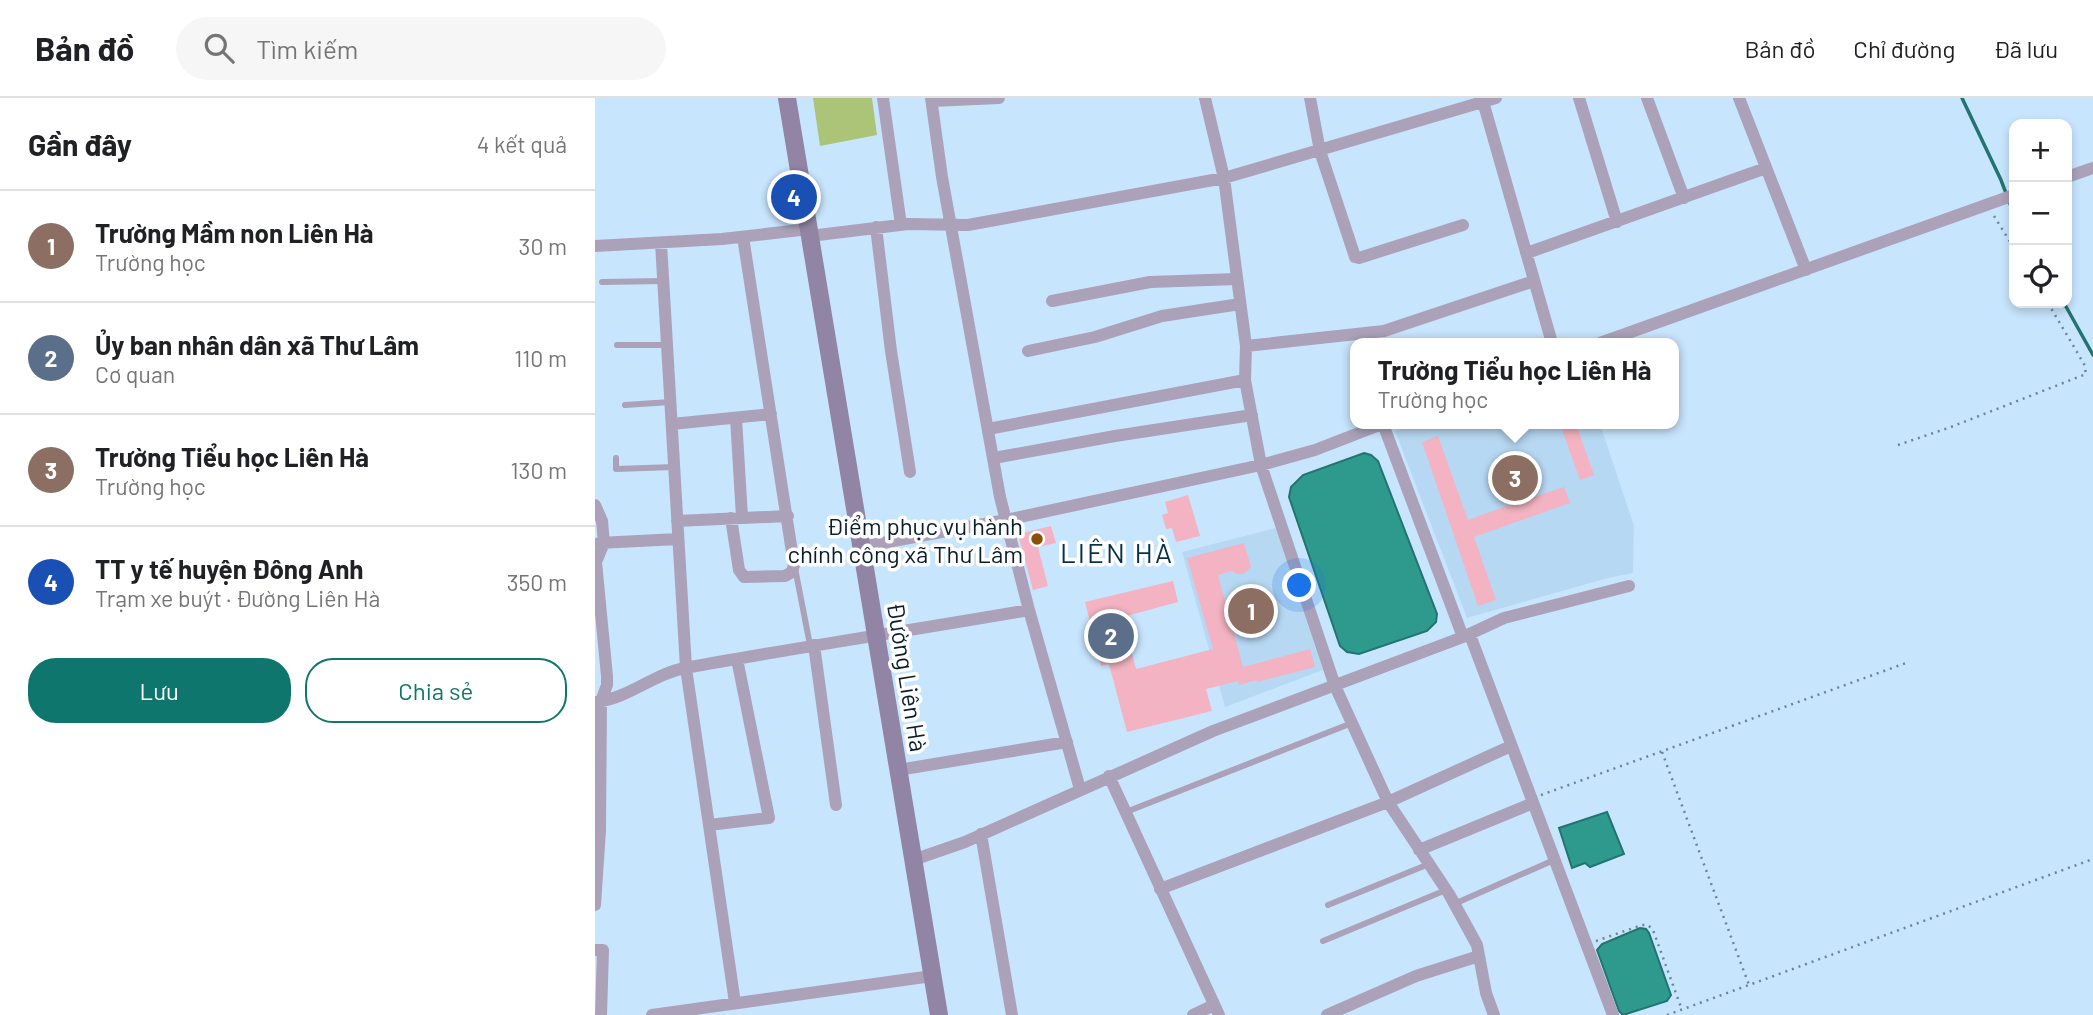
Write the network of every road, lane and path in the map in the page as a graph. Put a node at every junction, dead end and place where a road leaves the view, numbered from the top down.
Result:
1 (787, 98) edge
2 (883, 98) edge
3 (999, 98) edge
4 (1205, 98) edge
5 (1310, 98) edge
6 (1579, 98) edge
7 (1647, 98) edge
8 (1739, 98) edge
9 (932, 99) edge
10 (1487, 100) edge
11 (1320, 151) junction
12 (1766, 168) junction
13 (2093, 168) edge
14 (2072, 175) edge
15 (1224, 178) junction
16 (2009, 197) edge
17 (1684, 198) junction
18 (1991, 203) junction
19 (1617, 222) junction
20 (901, 225) junction
21 (951, 225) junction
22 (1463, 225) dead end
23 (876, 227) junction
24 (809, 232) junction
25 (743, 237) junction
26 (661, 243) junction
27 (2012, 245) edge
28 (595, 246) edge
29 (1527, 253) junction
30 (1806, 270) junction
31 (1237, 279) junction
32 (664, 281) junction
33 (1534, 281) junction
34 (602, 282) dead end
35 (1052, 301) dead end
36 (1240, 304) junction
37 (2051, 308) edge
38 (1551, 338) edge
39 (1614, 338) edge
40 (617, 345) dead end
41 (667, 345) junction
42 (1246, 346) junction
43 (1028, 351) dead end
44 (1245, 380) junction
45 (671, 402) junction
46 (625, 405) dead end
47 (771, 414) junction
48 (1252, 415) junction
49 (736, 418) junction
50 (672, 424) junction
51 (988, 429) junction
52 (1370, 429) edge
53 (1385, 429) edge
54 (1898, 445) dead end
55 (616, 458) dead end
56 (994, 458) junction
57 (1261, 465) junction
58 (674, 467) junction
59 (910, 472) dead end
60 (595, 505) edge
61 (788, 516) junction
62 (737, 518) junction
63 (1006, 520) junction
64 (677, 521) junction
65 (678, 539) junction
66 (600, 543) edge
67 (861, 547) junction
68 (793, 565) junction
69 (1629, 586) dead end
70 (1028, 610) junction
71 (876, 635) junction
72 (1466, 636) junction
73 (812, 645) junction
74 (737, 659) junction
75 (1906, 663) dead end
76 (686, 668) junction
77 (1335, 685) junction
78 (598, 702) edge
79 (1352, 723) junction
80 (1067, 742) junction
81 (1511, 746) junction
82 (1662, 752) junction
83 (898, 771) junction
84 (1109, 776) junction
85 (1080, 789) junction
86 (1532, 801) junction
87 (1388, 802) junction
88 (836, 805) dead end
89 (1126, 812) junction
90 (709, 825) junction
91 (981, 834) junction
92 (1419, 850) junction
93 (2093, 859) edge
94 (913, 860) junction
95 (1554, 860) junction
96 (1429, 864) junction
97 (1160, 889) junction
98 (1446, 890) junction
99 (1454, 904) junction
100 (595, 905) edge
101 (1328, 905) dead end
102 (1323, 941) dead end
103 (1586, 944) junction
104 (595, 950) edge
105 (1479, 956) junction
106 (932, 976) junction
107 (1749, 985) junction
108 (735, 1003) junction
109 (1217, 1010) edge
110 (1682, 1010) junction
111 (601, 1015) edge
112 (652, 1015) edge
113 (939, 1015) edge
114 (1012, 1015) edge
115 (1193, 1015) edge
116 (1327, 1015) edge
117 (1494, 1015) edge
118 (1613, 1015) edge
119 (1667, 1015) edge

1 - 24 main road, Đường Liên Hà
2 - 20 street
3 - 9 street
4 - 15 street
5 - 11 street
6 - 19 street
7 - 17 street
8 - 12 street
9 - 21 street
10 - 11 street
10 - 29 street
11 - 15 street
11 - 22 street
12 - 17 street
12 - 30 street
13 - 14 street
15 - 21 street
15 - 31 street
16 - 18 street
17 - 19 street
18 - 27 path
18 - 30 street
19 - 29 street
20 - 21 street
20 - 23 street
21 - 51 street
23 - 24 street
23 - 59 street
24 - 25 street
24 - 67 main road, Đường Liên Hà
25 - 26 street
25 - 47 street
26 - 28 street
26 - 32 street
29 - 33 street
30 - 39 street
31 - 35 street
31 - 36 street
32 - 34 lane
32 - 41 street
33 - 38 street
33 - 42 street
36 - 42 street
36 - 43 street
37 - 54 path
40 - 41 lane
41 - 45 street
42 - 44 street
44 - 48 street
44 - 51 street
45 - 46 lane
45 - 50 street
47 - 49 street
47 - 61 street
48 - 56 street
48 - 57 street
49 - 50 street
49 - 62 street
50 - 58 street
51 - 56 street
52 - 57 street
53 - 72 street
55 - 58 lane
56 - 63 street
57 - 63 street
57 - 77 street
58 - 64 street
60 - 66 street
61 - 62 street
61 - 68 street
62 - 64 street
62 - 68 street
63 - 67 street
63 - 70 street
64 - 65 street
65 - 66 street
65 - 76 street
66 - 78 street
67 - 71 main road, Đường Liên Hà
68 - 73 lane
69 - 72 street
70 - 71 street
70 - 80 street
71 - 73 street
71 - 83 main road, Đường Liên Hà
72 - 77 street
72 - 81 street
73 - 74 street
73 - 88 street
74 - 76 street
74 - 90 street
75 - 82 path
76 - 78 street
76 - 90 street
77 - 79 street
77 - 84 street
78 - 100 street
79 - 87 street
79 - 89 lane
80 - 83 street
80 - 85 street
81 - 86 street
81 - 87 street
82 - 86 path
82 - 107 path
83 - 94 main road, Đường Liên Hà
84 - 85 street
84 - 89 street
85 - 91 street
86 - 92 street
86 - 95 street
87 - 92 street
87 - 97 street
89 - 97 street
90 - 108 street
91 - 94 street
91 - 114 street
92 - 96 street
93 - 107 path
94 - 106 main road, Đường Liên Hà
95 - 99 lane
95 - 103 street
96 - 98 street
96 - 101 lane
97 - 109 street
98 - 99 street
98 - 102 lane
99 - 105 street
103 - 110 path
103 - 118 street
104 - 111 street
105 - 116 street
105 - 117 street
106 - 108 street
106 - 113 main road, Đường Liên Hà
107 - 110 path
108 - 112 street
109 - 115 street
110 - 119 path

